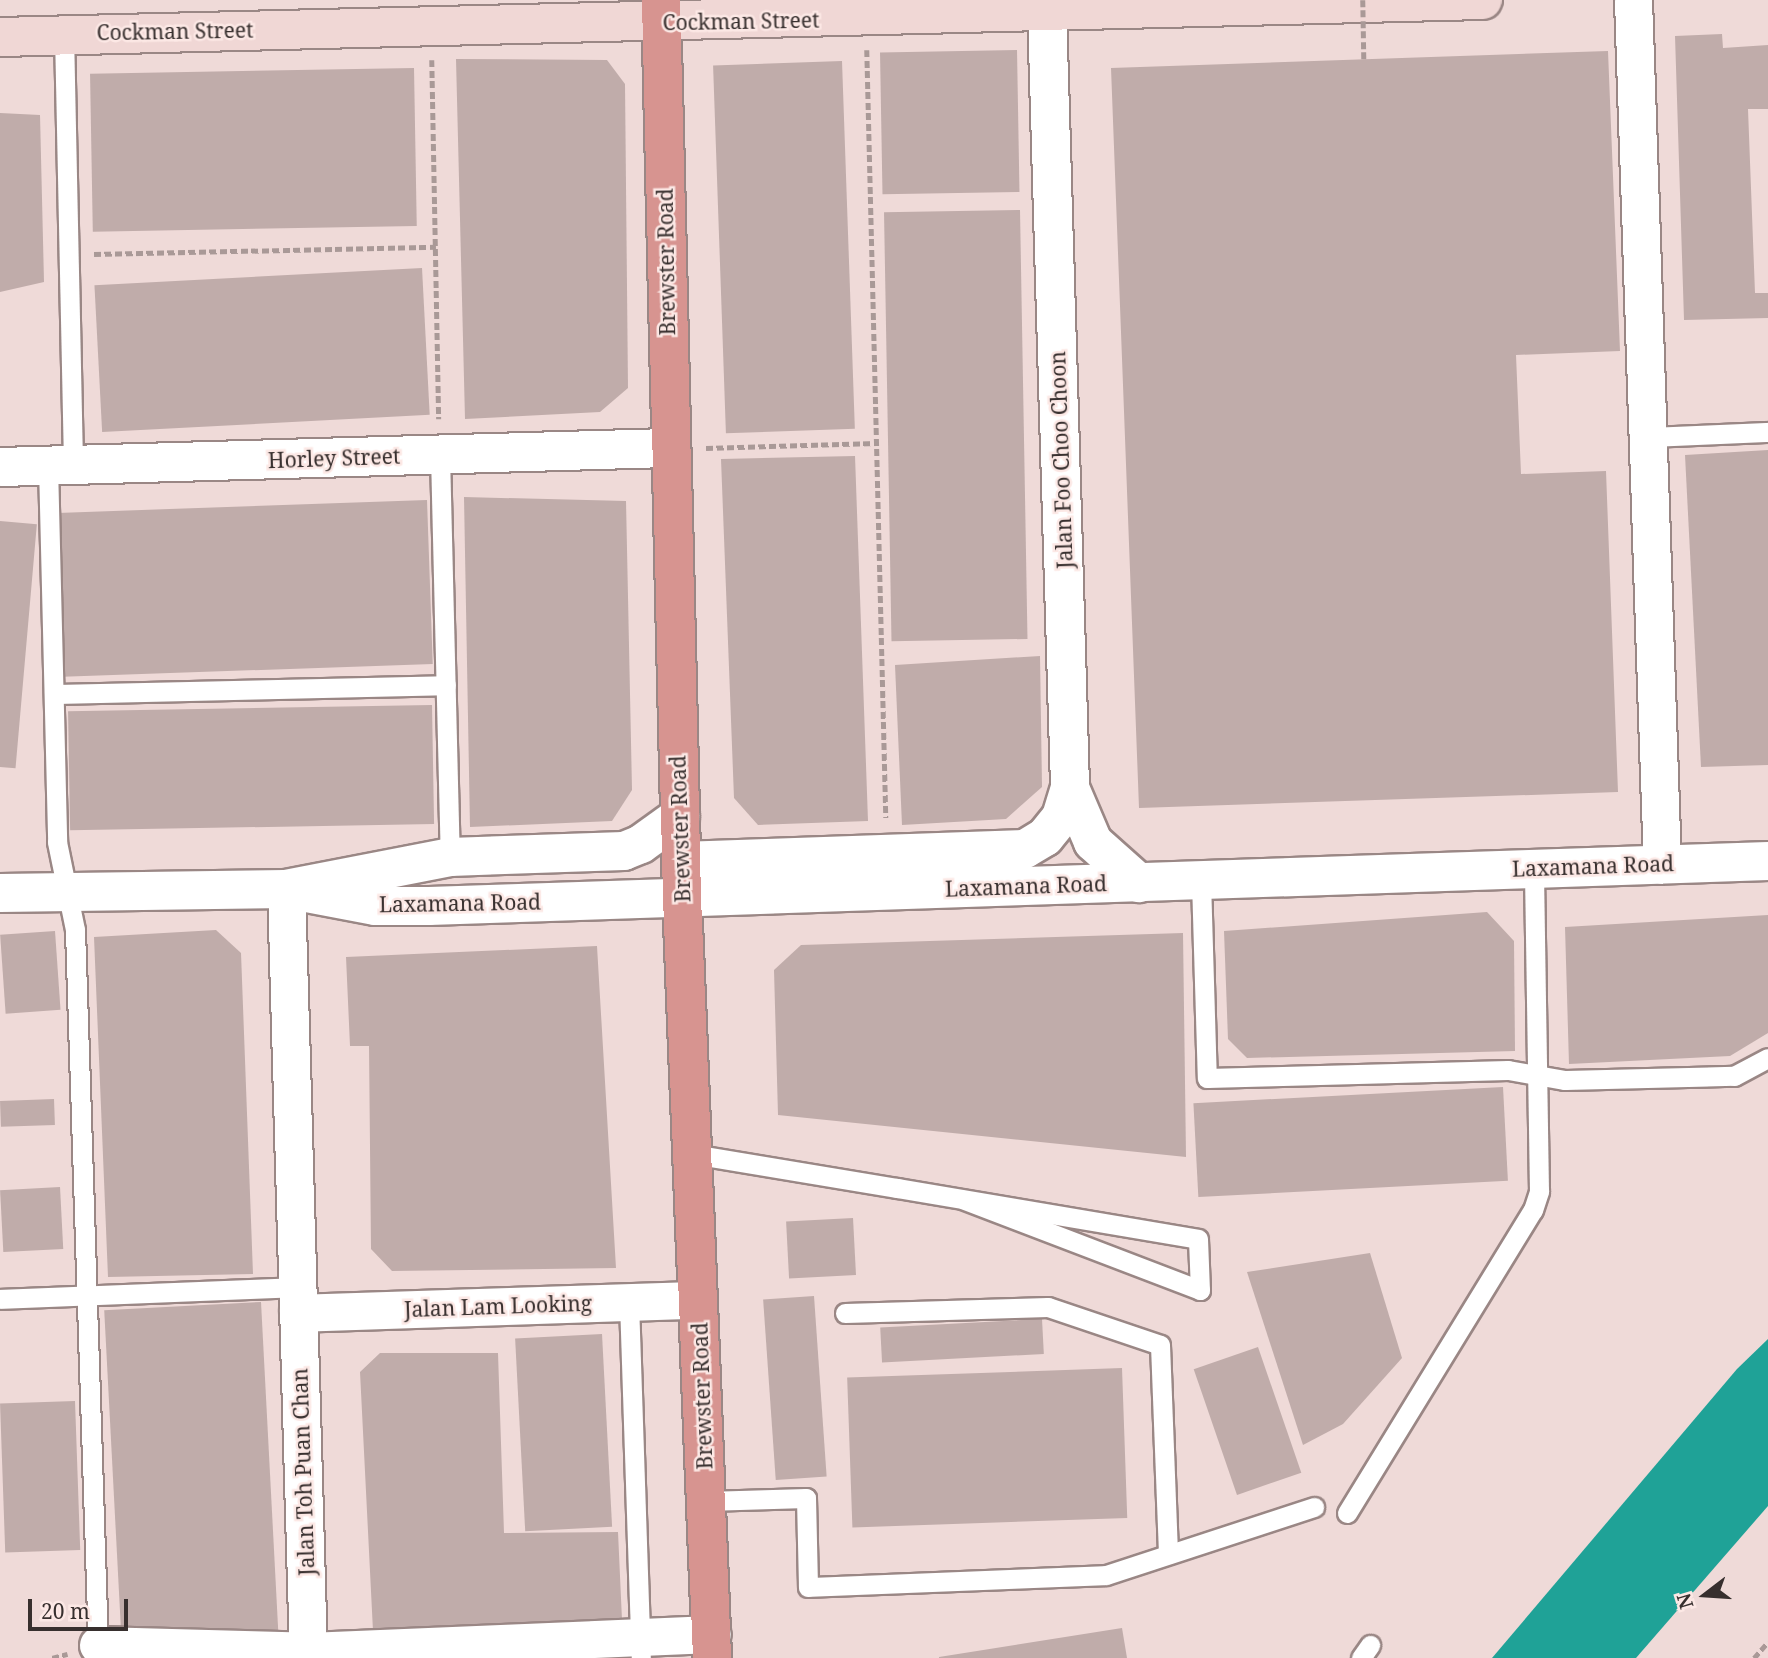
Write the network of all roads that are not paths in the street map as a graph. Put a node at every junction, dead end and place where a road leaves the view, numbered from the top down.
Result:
1 (1483, 0) edge
2 (1633, 0) edge
3 (1291, 2) edge
4 (661, 11) edge
5 (1047, 11) junction
6 (64, 33) junction
7 (0, 37) edge
8 (1768, 432) edge
9 (1648, 437) junction
10 (669, 448) junction
11 (440, 455) junction
12 (61, 465) junction
13 (0, 467) edge
14 (446, 685) junction
15 (54, 694) junction
16 (1070, 788) junction
17 (680, 816) junction
18 (450, 857) junction
19 (1768, 861) edge
20 (1662, 864) junction
21 (1534, 868) junction
22 (682, 879) junction
23 (1201, 881) junction
24 (1139, 883) junction
25 (286, 889) junction
26 (0, 893) edge
27 (68, 893) junction
28 (1768, 1058) edge
29 (1538, 1075) junction
30 (692, 1154) junction
31 (964, 1199) junction
32 (87, 1296) junction
33 (0, 1299) edge
34 (298, 1300) junction
35 (698, 1300) junction
36 (629, 1302) junction
37 (845, 1313) dead end
38 (706, 1501) junction
39 (1314, 1507) dead end
40 (1347, 1513) dead end
41 (1168, 1554) junction
42 (98, 1645) joint
43 (712, 1646) edge
44 (641, 1648) edge
45 (425, 1652) edge
46 (305, 1655) edge

1 - 3 main road, Cockman Street
2 - 9 street
3 - 5 main road, Cockman Street
4 - 5 main road, Cockman Street
4 - 6 main road, Cockman Street
4 - 10 highway, Brewster Road
5 - 16 street, Jalan Foo Choo Choon
6 - 7 main road, Cockman Street
6 - 12 lane
8 - 9 lane
9 - 20 street
10 - 11 street, Horley Street
10 - 17 highway, Brewster Road
11 - 12 street, Horley Street
11 - 14 lane
12 - 13 street, Horley Street
12 - 15 lane
14 - 15 lane
14 - 18 lane
15 - 27 lane
16 - 22 street
16 - 24 street, Jalan Foo Choo Choon
17 - 18 street, Laxamana Road
17 - 22 highway, Brewster Road
18 - 25 street, Laxamana Road
19 - 20 street, Laxamana Road
20 - 21 street, Laxamana Road
21 - 23 street, Laxamana Road
21 - 29 lane
22 - 24 street, Laxamana Road
22 - 25 street, Laxamana Road
22 - 30 highway, Brewster Road
23 - 24 street, Laxamana Road
23 - 29 lane
25 - 27 street, Laxamana Road
25 - 34 street, Jalan Toh Puan Chan
26 - 27 street, Laxamana Road
27 - 32 lane
28 - 29 lane
29 - 40 lane
30 - 31 lane
30 - 35 highway, Brewster Road
31 - 31 lane
32 - 33 lane
32 - 34 lane
32 - 42 lane
34 - 36 street, Jalan Lam Looking
34 - 46 street, Jalan Toh Puan Chan
35 - 36 street, Jalan Lam Looking
35 - 38 highway, Brewster Road
36 - 44 lane
37 - 41 lane
38 - 41 lane
38 - 43 highway, Brewster Road
39 - 41 lane
42 - 46 street
43 - 44 street
44 - 45 street
45 - 46 street

